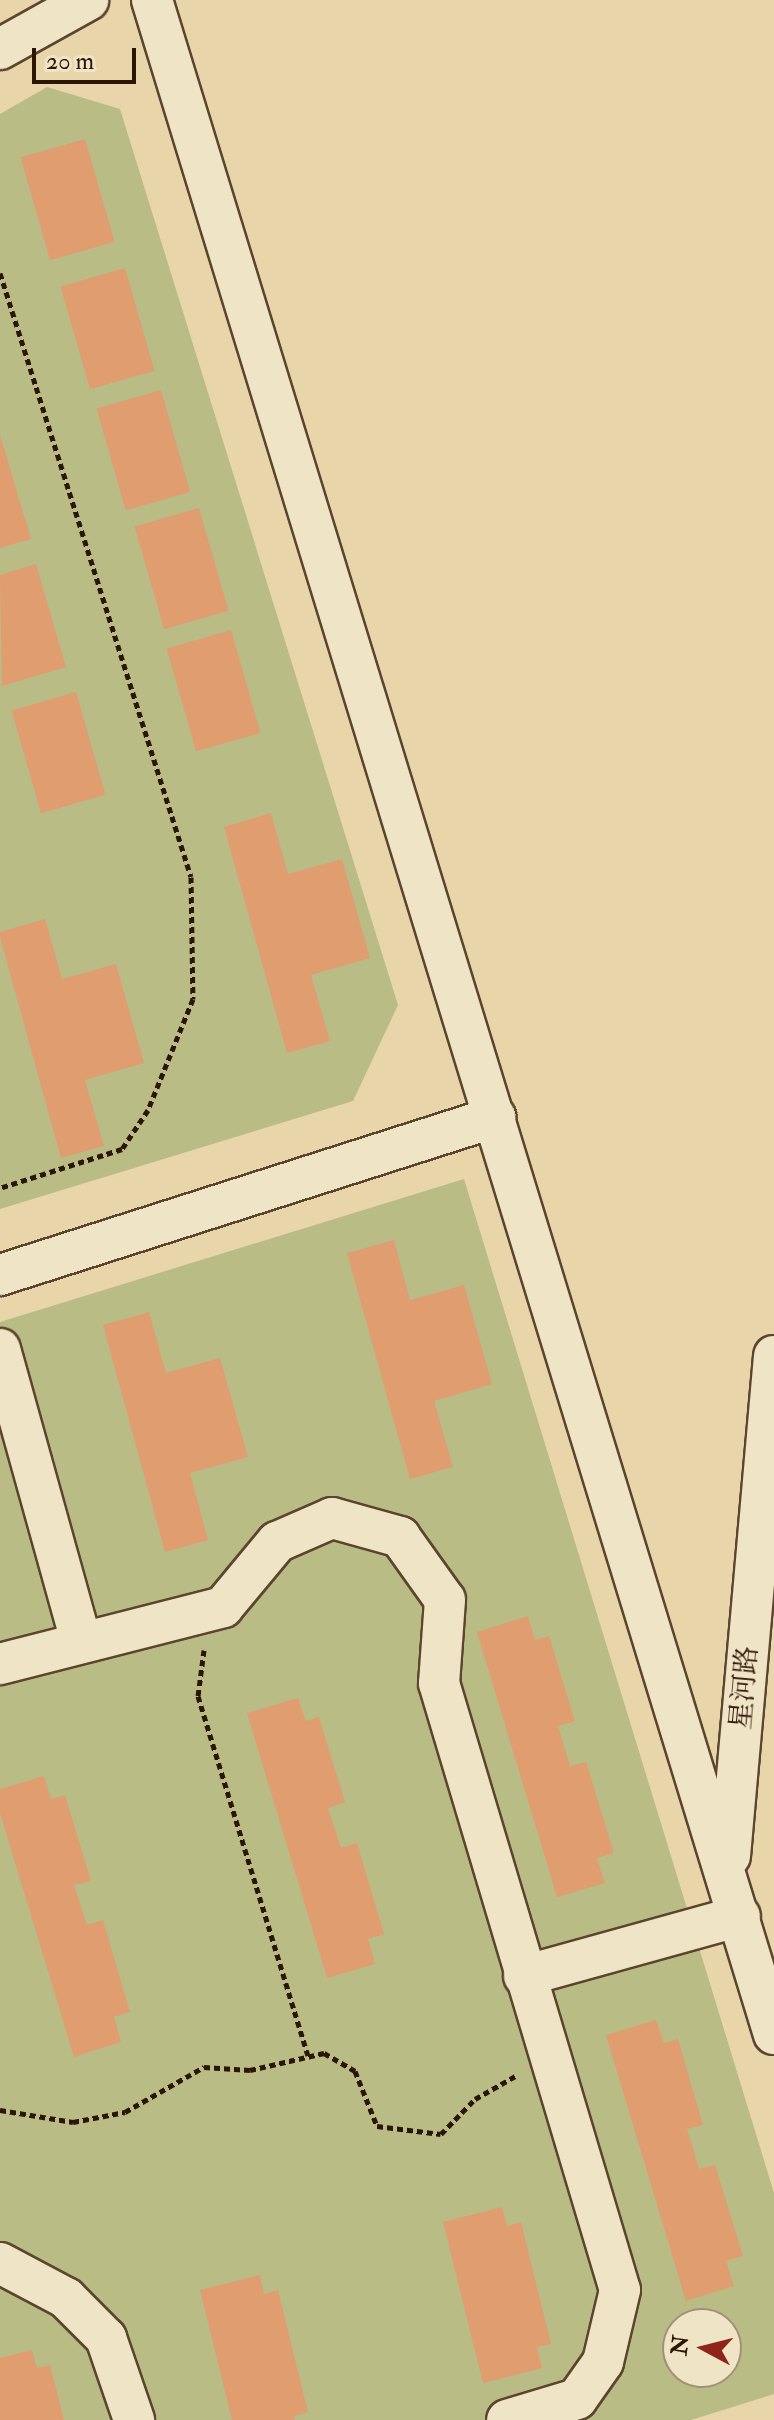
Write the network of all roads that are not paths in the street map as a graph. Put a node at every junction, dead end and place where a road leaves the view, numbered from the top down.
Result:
1 (88, 0) edge
2 (152, 0) edge
3 (0, 49) edge
4 (495, 1117) junction
5 (0, 1275) edge
6 (0, 1349) edge
7 (774, 1356) edge
8 (81, 1642) junction
9 (0, 1664) edge
10 (728, 1876) junction
11 (740, 1916) junction
12 (524, 1976) junction
13 (774, 2034) edge
14 (0, 2263) edge
15 (134, 2420) edge
16 (507, 2420) edge

1 - 3 street
2 - 4 street
4 - 5 street
4 - 10 street
6 - 8 street
7 - 10 street, 星河路
8 - 9 street
8 - 12 street
10 - 11 street
11 - 12 street
11 - 13 street
12 - 16 street
14 - 15 street

